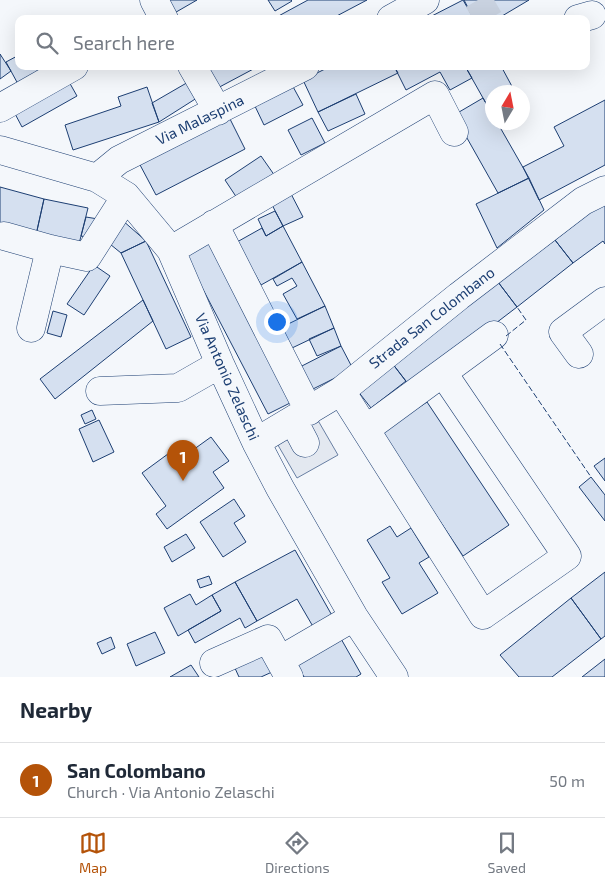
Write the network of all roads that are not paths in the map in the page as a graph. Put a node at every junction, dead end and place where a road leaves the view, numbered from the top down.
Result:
1 (154, 0) edge
2 (425, 0) edge
3 (162, 15) edge
4 (398, 15) edge
5 (67, 70) edge
6 (194, 70) edge
7 (297, 70) edge
8 (0, 108) edge
9 (218, 111) junction
10 (454, 132) dead end
11 (0, 150) edge
12 (98, 178) junction
13 (605, 190) edge
14 (126, 196) junction
15 (214, 224) junction
16 (4, 236) dead end
17 (50, 249) junction
18 (171, 250) junction
19 (605, 301) edge
20 (31, 328) dead end
21 (494, 335) dead end
22 (578, 354) dead end
23 (220, 364) junction
24 (443, 373) junction
25 (100, 391) dead end
26 (341, 391) junction
27 (302, 424) junction
28 (366, 429) junction
29 (256, 442) junction
30 (354, 618) junction
31 (214, 663) dead end
32 (285, 669) edge
33 (394, 677) edge

1 - 3 street
2 - 4 street
5 - 8 street
6 - 9 street
7 - 9 street, Via Malaspina
9 - 12 street, Via Malaspina
10 - 15 street
11 - 12 street, Via Antonio Zelaschi
12 - 14 street, Via Antonio Zelaschi
13 - 26 street, Strada San Colombano
14 - 17 street
14 - 18 street, Via Antonio Zelaschi
15 - 18 street
15 - 27 street
16 - 17 street
17 - 20 street
18 - 23 street, Via Antonio Zelaschi
19 - 22 street
21 - 24 street
23 - 25 street
23 - 29 street, Via Antonio Zelaschi
24 - 28 street
24 - 28 street
26 - 27 street, Strada San Colombano
26 - 28 street
27 - 29 street, Strada San Colombano
29 - 30 street, Via Antonio Zelaschi
30 - 32 street
30 - 33 street, Via Antonio Zelaschi
31 - 32 street

